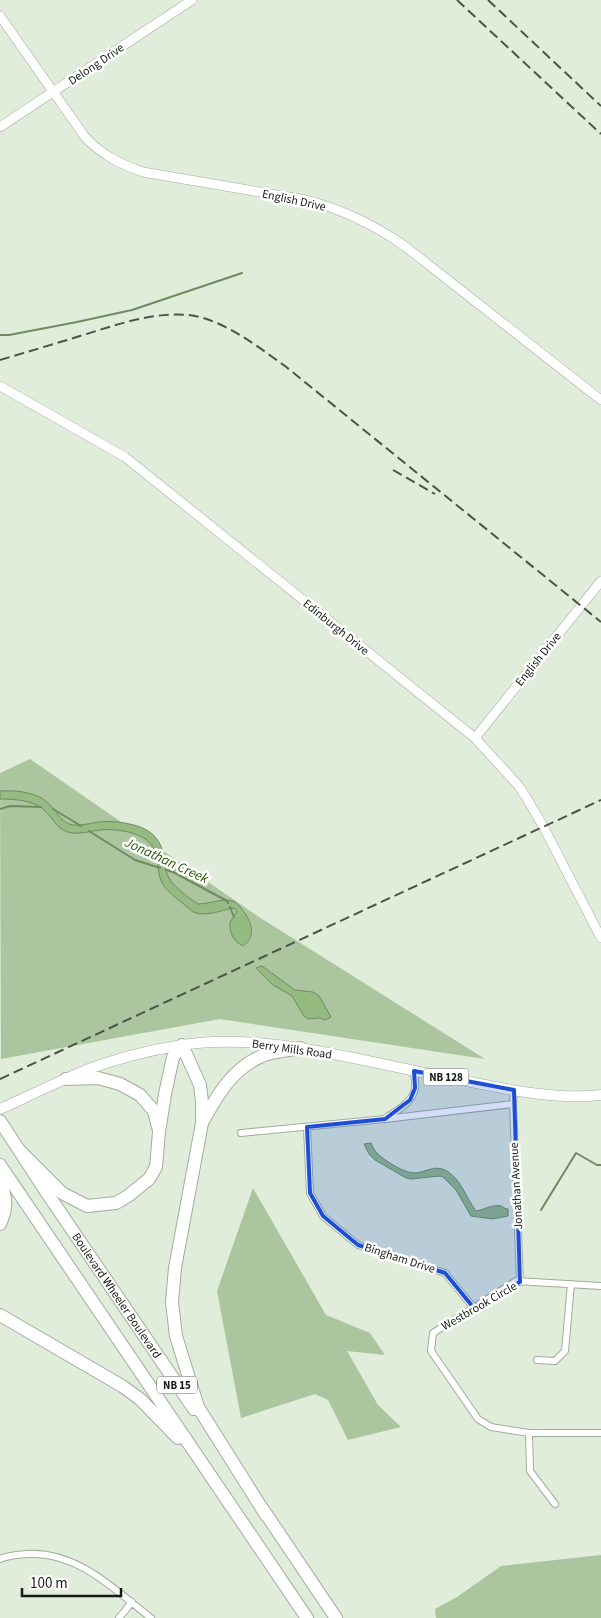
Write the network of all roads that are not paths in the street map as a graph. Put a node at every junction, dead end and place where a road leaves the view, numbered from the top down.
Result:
1 (192, 0) edge
2 (0, 16) edge
3 (53, 92) junction
4 (0, 127) edge
5 (0, 386) edge
6 (601, 400) edge
7 (601, 581) edge
8 (475, 738) junction
9 (601, 938) edge
10 (182, 1045) junction
11 (300, 1048) junction
12 (414, 1071) junction
13 (66, 1079) junction
14 (514, 1090) junction
15 (597, 1096) edge
16 (513, 1104) junction
17 (0, 1109) edge
18 (385, 1119) junction
19 (0, 1122) edge
20 (202, 1123) junction
21 (307, 1127) junction
22 (159, 1132) junction
23 (241, 1133) dead end
24 (20, 1151) junction
25 (0, 1165) edge
26 (0, 1180) edge
27 (0, 1224) edge
28 (520, 1282) junction
29 (571, 1284) junction
30 (601, 1286) edge
31 (473, 1307) junction
32 (0, 1315) edge
33 (537, 1360) dead end
34 (529, 1433) junction
35 (601, 1433) edge
36 (201, 1462) junction
37 (555, 1504) dead end
38 (266, 1515) junction
39 (0, 1559) edge
40 (132, 1602) junction
41 (119, 1618) edge
42 (151, 1618) edge
43 (307, 1618) edge
44 (336, 1618) edge

1 - 3 street, Delong Drive
2 - 3 street, English Drive
3 - 4 street, Delong Drive
3 - 6 street, English Drive
5 - 8 street, Edinburgh Drive
7 - 8 street, English Drive
8 - 9 street, Edinburgh Drive
10 - 11 main road, Berry Mills Road / NB 128
10 - 13 main road, Berry Mills Road / NB 128
10 - 20 highway
10 - 22 highway
11 - 12 main road, Berry Mills Road / NB 128
11 - 20 highway
12 - 14 main road, Berry Mills Road / NB 128
12 - 18 street
13 - 17 main road, Berry Mills Road / NB 128
13 - 22 highway
14 - 15 main road, Berry Mills Road / NB 128
14 - 16 street, Jonathan Avenue
16 - 18 street
16 - 28 street, Jonathan Avenue
18 - 21 street
19 - 24 highway, Boulevard Wheeler Boulevard / NB 15
20 - 38 highway
21 - 23 street
21 - 31 street, Bingham Drive
22 - 24 highway
24 - 38 highway, Boulevard Wheeler Boulevard / NB 15
25 - 36 highway, Boulevard Wheeler Boulevard / NB 15
26 - 27 highway
28 - 29 street, Westbrook Circle
28 - 31 street, Westbrook Circle
29 - 30 street, Westbrook Circle
29 - 33 street
31 - 34 street, Westbrook Circle
32 - 36 highway
34 - 35 street, Westbrook Circle
34 - 37 street
36 - 43 highway, Boulevard Wheeler Boulevard / NB 15
38 - 44 highway, Boulevard Wheeler Boulevard / NB 15
39 - 40 street
40 - 41 street
40 - 42 street

